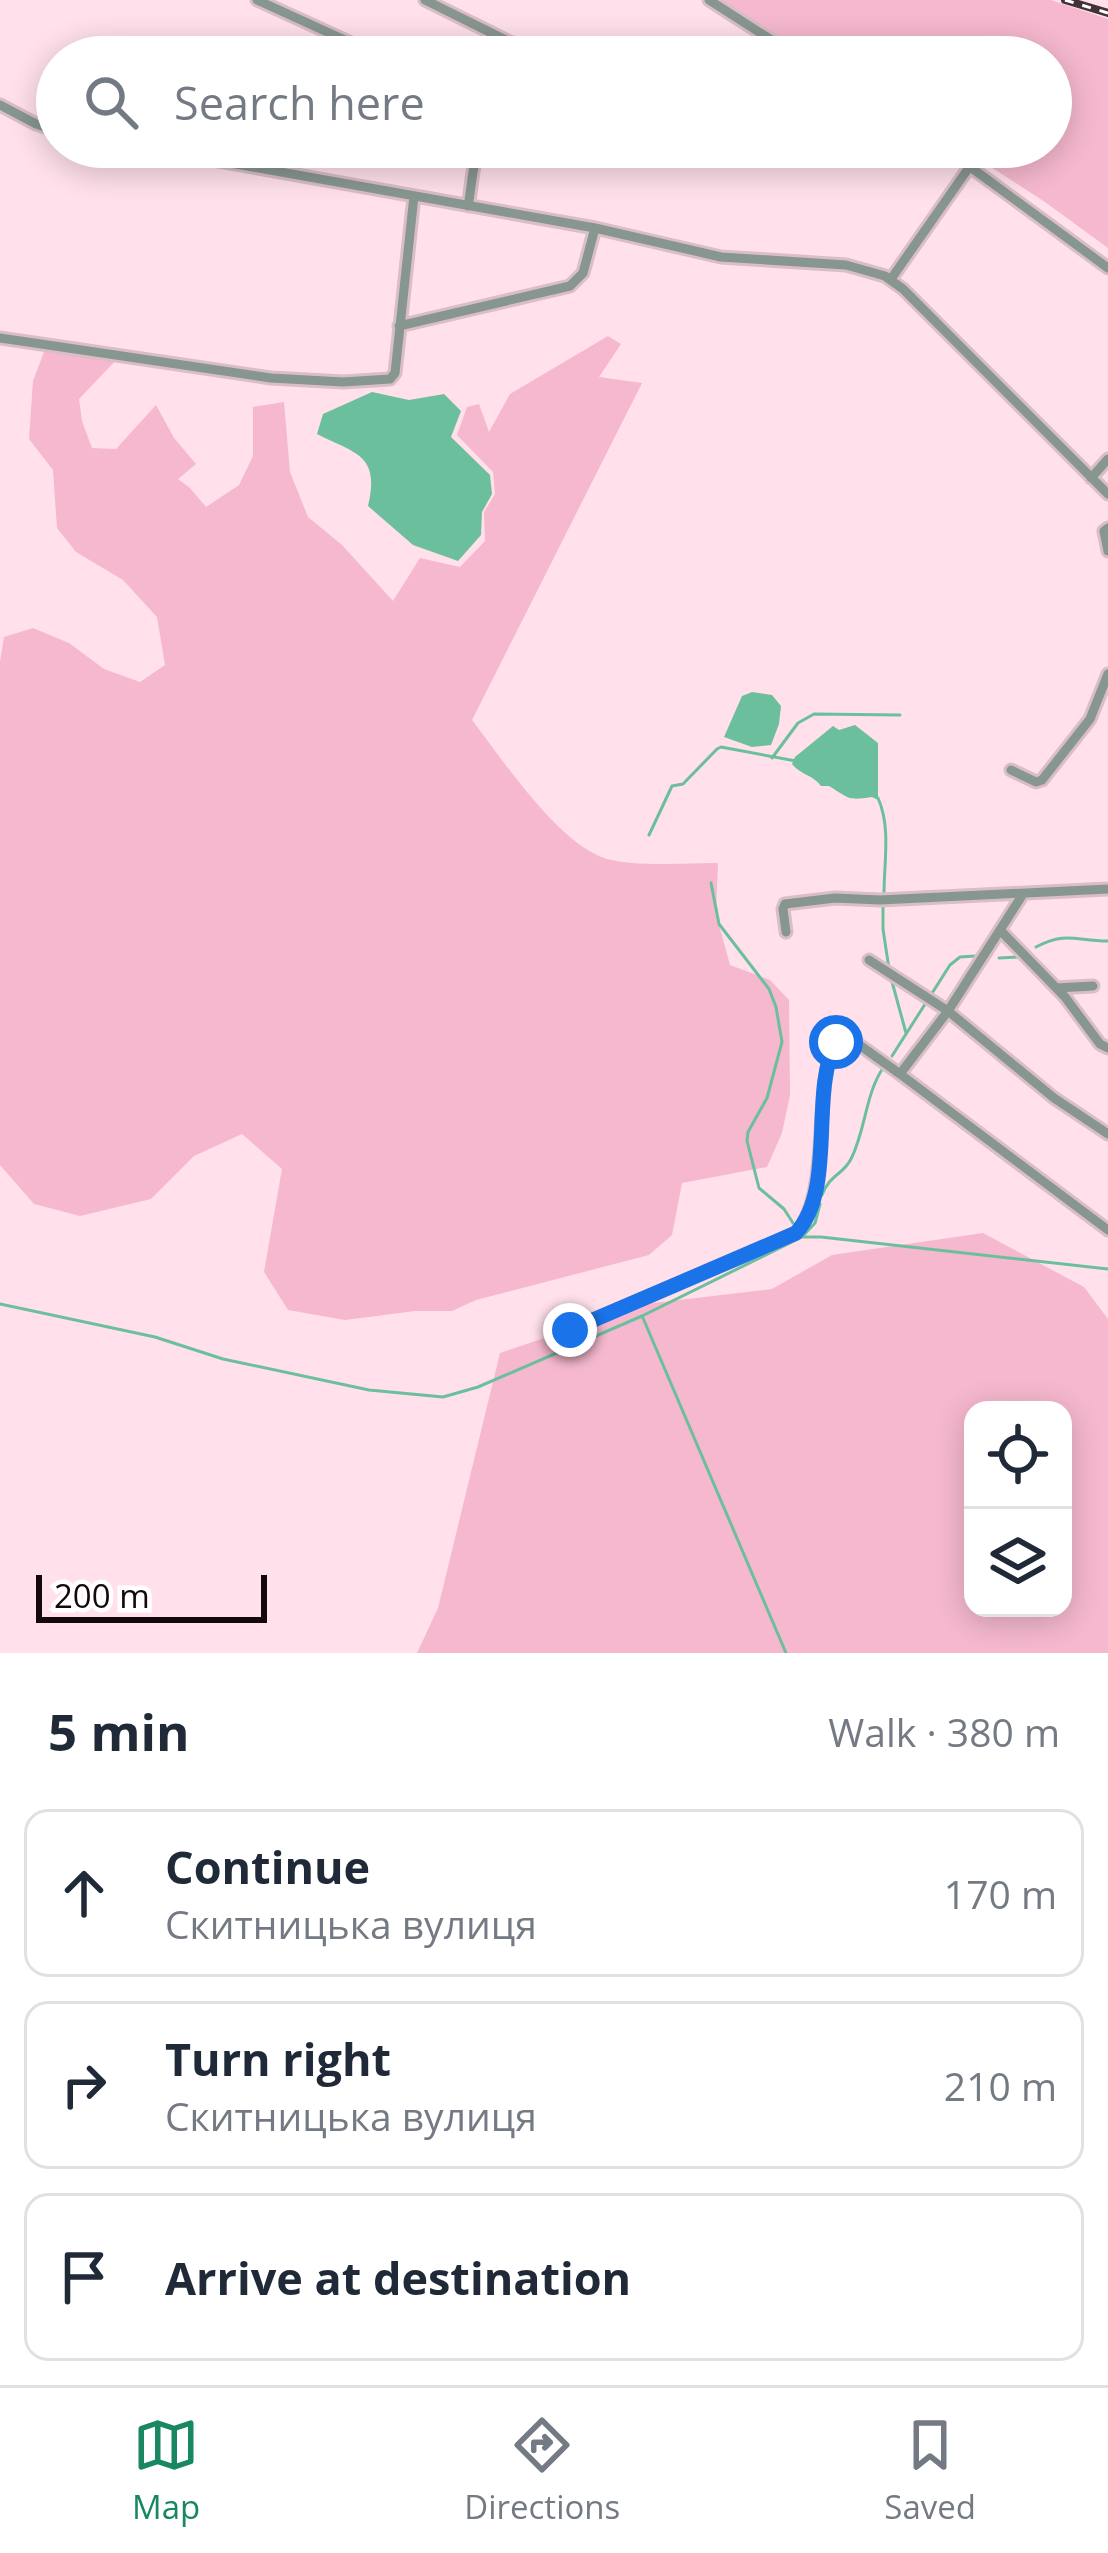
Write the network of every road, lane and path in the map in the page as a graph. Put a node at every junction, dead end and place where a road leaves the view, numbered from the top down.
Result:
1 (257, 0) edge
2 (425, 0) edge
3 (709, 0) edge
4 (336, 36) edge
5 (498, 36) edge
6 (766, 36) edge
7 (0, 105) edge
8 (36, 124) edge
9 (257, 168) edge
10 (474, 168) edge
11 (969, 168) edge
12 (973, 168) edge
13 (414, 196) junction
14 (468, 206) junction
15 (595, 228) junction
16 (1108, 268) edge
17 (891, 279) junction
18 (399, 326) junction
19 (0, 338) edge
20 (1108, 459) edge
21 (1091, 478) junction
22 (1108, 494) edge
23 (1108, 528) edge
24 (1108, 551) edge
25 (1108, 674) edge
26 (1011, 770) dead end
27 (1108, 889) edge
28 (1023, 894) junction
29 (1000, 931) junction
30 (786, 932) dead end
31 (869, 960) dead end
32 (1093, 986) dead end
33 (1056, 988) junction
34 (948, 1011) junction
35 (1108, 1048) edge
36 (900, 1074) junction
37 (1108, 1134) edge
38 (1108, 1230) edge
39 (570, 1330) dead end

1 - 4 street
2 - 5 street
3 - 6 street
7 - 8 street
9 - 13 street
10 - 14 street
11 - 17 street
12 - 16 street
13 - 14 street
13 - 18 street
14 - 15 street
15 - 17 street
15 - 18 street
17 - 21 street
18 - 19 street
20 - 21 street
21 - 22 street
23 - 24 street
25 - 26 street
27 - 28 street
28 - 29 street
28 - 30 street
29 - 33 street
29 - 34 street
31 - 34 street
32 - 33 street
33 - 35 street
34 - 36 street
34 - 37 street
36 - 38 street
36 - 39 street

